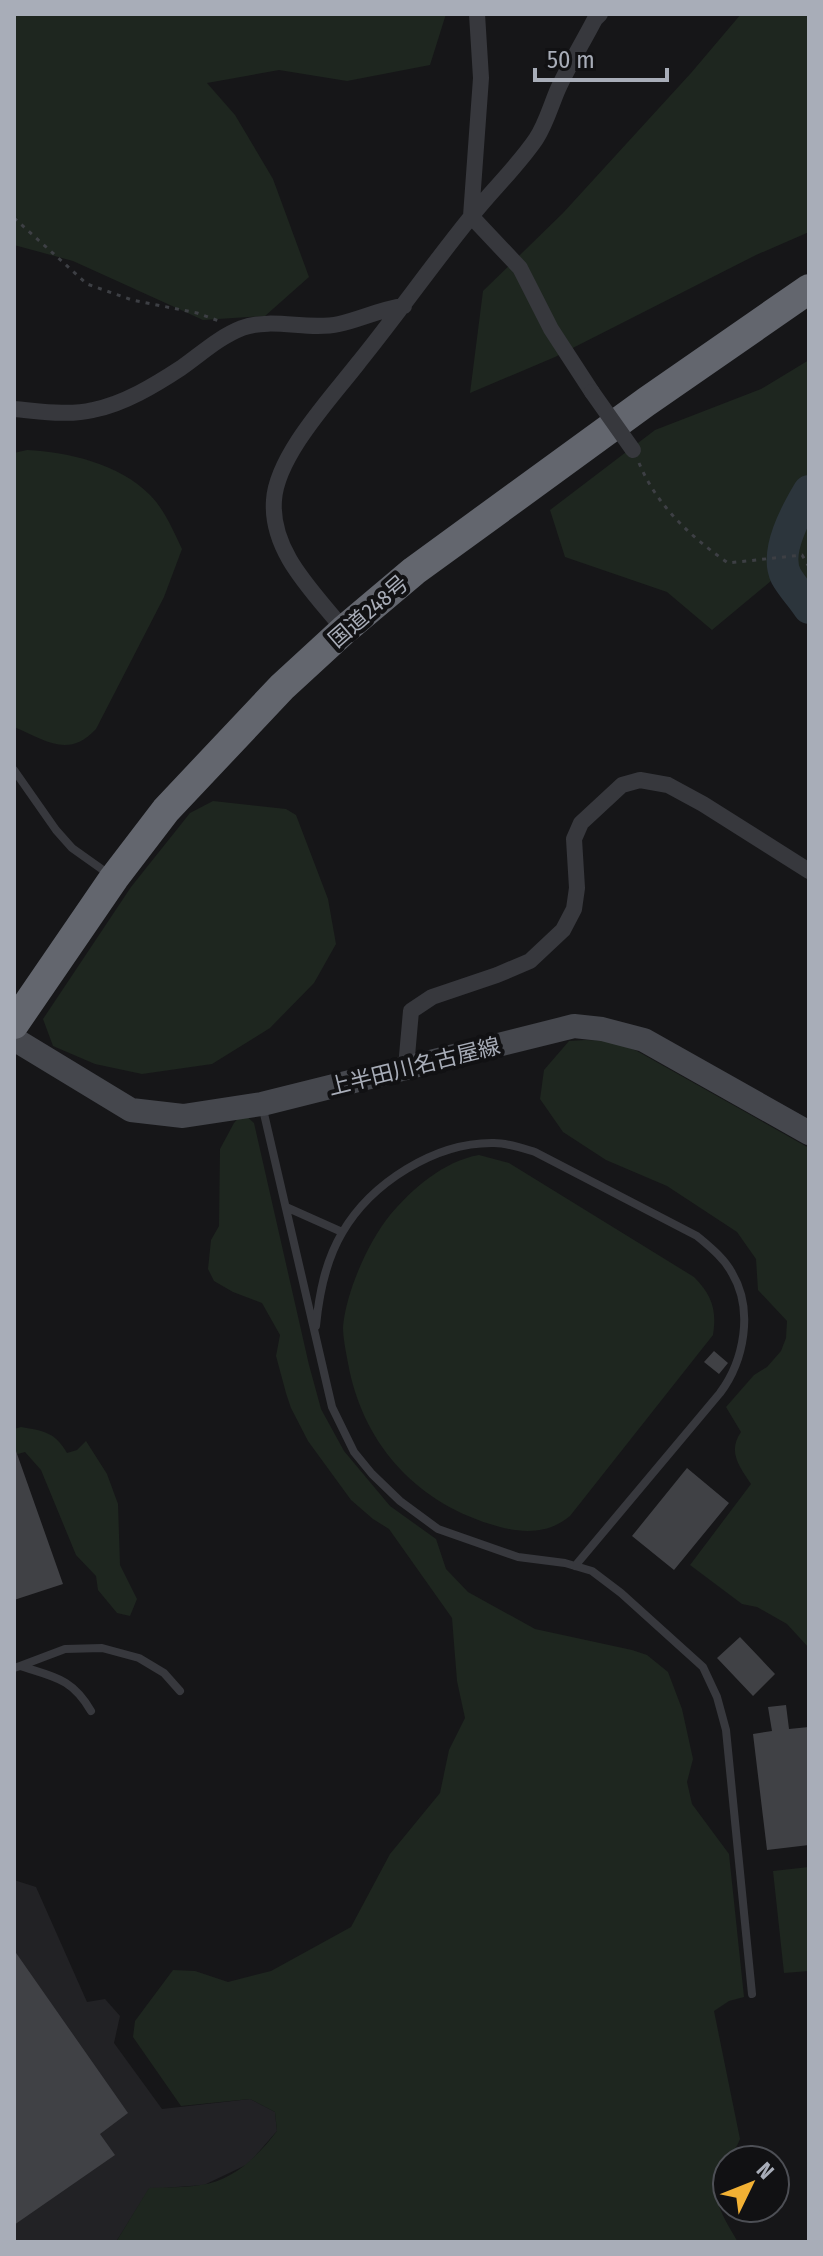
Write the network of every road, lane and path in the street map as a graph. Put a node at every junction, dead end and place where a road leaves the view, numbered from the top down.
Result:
1 (477, 14) edge
2 (600, 14) edge
3 (471, 216) junction
4 (14, 218) edge
5 (809, 289) edge
6 (404, 306) junction
7 (241, 329) junction
8 (14, 409) edge
9 (633, 450) joint
10 (809, 567) edge
11 (344, 630) junction
12 (14, 770) edge
13 (809, 871) edge
14 (114, 878) junction
15 (14, 1024) edge
16 (14, 1039) edge
17 (406, 1067) junction
18 (262, 1104) junction
19 (809, 1133) edge
20 (286, 1207) junction
21 (342, 1232) junction
22 (316, 1337) junction
23 (575, 1566) junction
24 (17, 1667) edge
25 (180, 1691) dead end
26 (91, 1711) dead end
27 (752, 1994) dead end

1 - 3 street
2 - 3 street
3 - 6 street
3 - 9 street, bridge
4 - 7 path
5 - 11 highway, 国道248号
6 - 7 street
6 - 11 street
7 - 8 street
9 - 10 path
11 - 14 highway, 国道248号
12 - 14 lane
13 - 17 street
14 - 15 highway, 国道248号
16 - 18 main road, 上半田川名古屋線
17 - 18 main road, 上半田川名古屋線
17 - 19 main road, 上半田川名古屋線
18 - 20 lane
20 - 21 lane
20 - 22 lane
21 - 22 lane
21 - 23 lane
22 - 23 lane
23 - 27 lane
24 - 25 lane
24 - 26 lane

